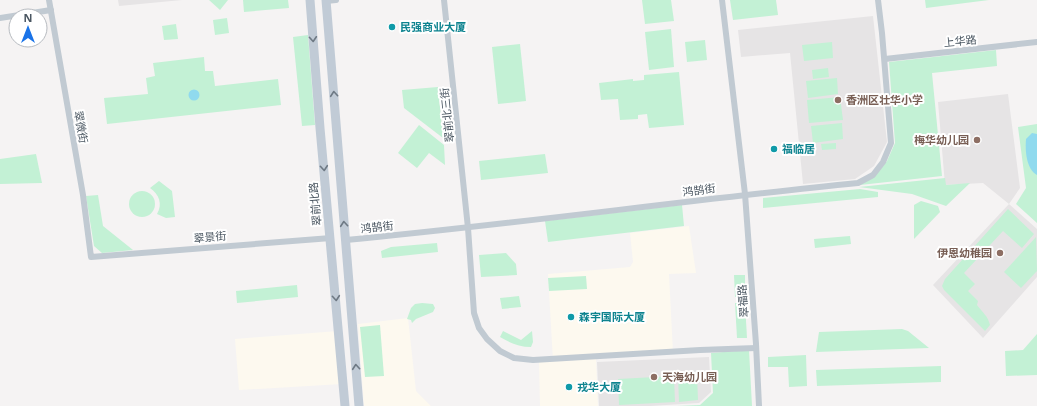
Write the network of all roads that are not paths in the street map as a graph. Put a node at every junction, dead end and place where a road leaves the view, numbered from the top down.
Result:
1 (49, 0) edge
2 (310, 0) edge
3 (329, 0) edge
4 (444, 0) edge
5 (722, 0) edge
6 (878, 0) edge
7 (51, 10) junction
8 (0, 18) edge
9 (1037, 42) edge
10 (884, 59) junction
11 (745, 194) junction
12 (468, 228) junction
13 (330, 238) junction
14 (346, 240) junction
15 (92, 257) joint
16 (756, 348) junction
17 (345, 406) edge
18 (360, 406) edge
19 (759, 406) edge

1 - 7 street, 翠微街
2 -> 13 main road, 翠前北路
14 -> 3 main road
4 - 12 street, 翠前北三街
5 - 11 street, 翠福路
6 - 10 street, 鸿鹄街
7 - 8 street
7 - 15 street, 翠微街
9 - 10 street, 上华路
10 - 11 street, 鸿鹄街
11 - 12 street, 鸿鹄街
11 - 16 street, 翠福路
12 - 14 street, 鸿鹄街
12 - 16 street, 翠前北三街
13 - 15 street, 翠景街
13 -> 17 main road, 翠前北路
18 -> 14 main road
16 - 19 street, 翠福路

